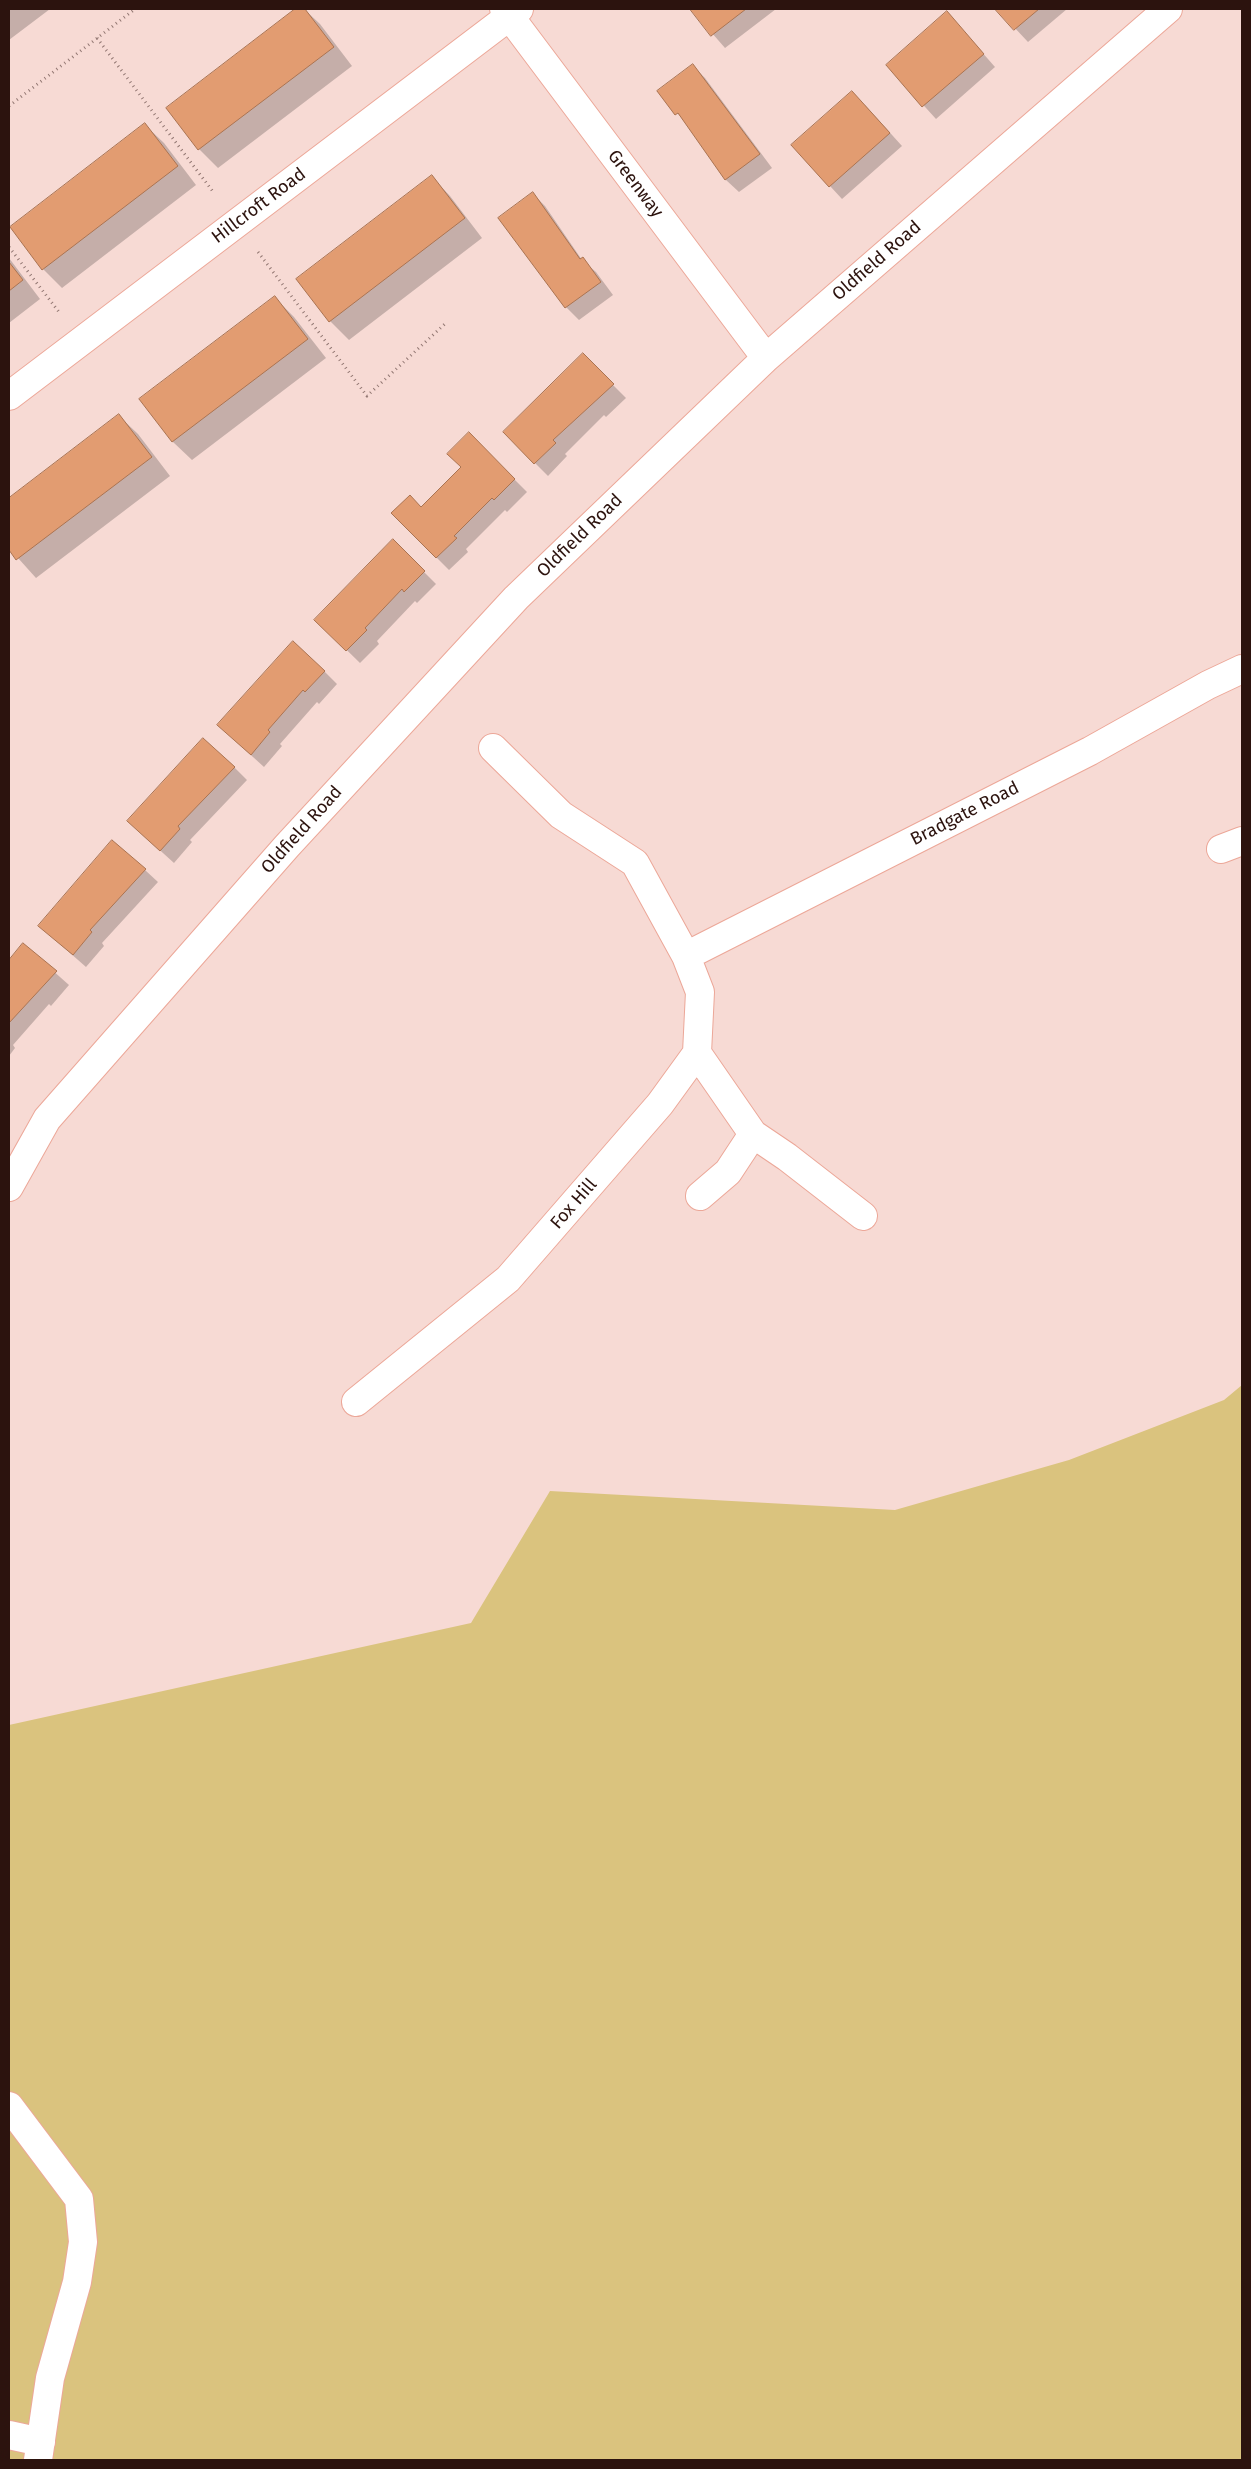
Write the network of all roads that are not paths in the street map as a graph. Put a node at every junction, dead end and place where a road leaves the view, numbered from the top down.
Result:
1 (1168, 9) edge
2 (511, 11) edge
3 (766, 358) junction
4 (9, 396) edge
5 (1242, 669) edge
6 (493, 748) dead end
7 (686, 956) junction
8 (697, 1053) junction
9 (753, 1134) junction
10 (9, 1187) edge
11 (700, 1196) dead end
12 (863, 1216) dead end
13 (356, 1402) dead end
14 (9, 2106) edge
15 (9, 2435) edge
16 (40, 2451) edge

1 - 3 street, Oldfield Road
2 - 3 street, Greenway
2 - 4 street, Hillcroft Road
3 - 10 street, Oldfield Road
5 - 7 street, Bradgate Road
6 - 7 street
7 - 8 street
8 - 9 street
8 - 13 street, Fox Hill
9 - 11 street
9 - 12 street
14 - 16 street
15 - 16 street

